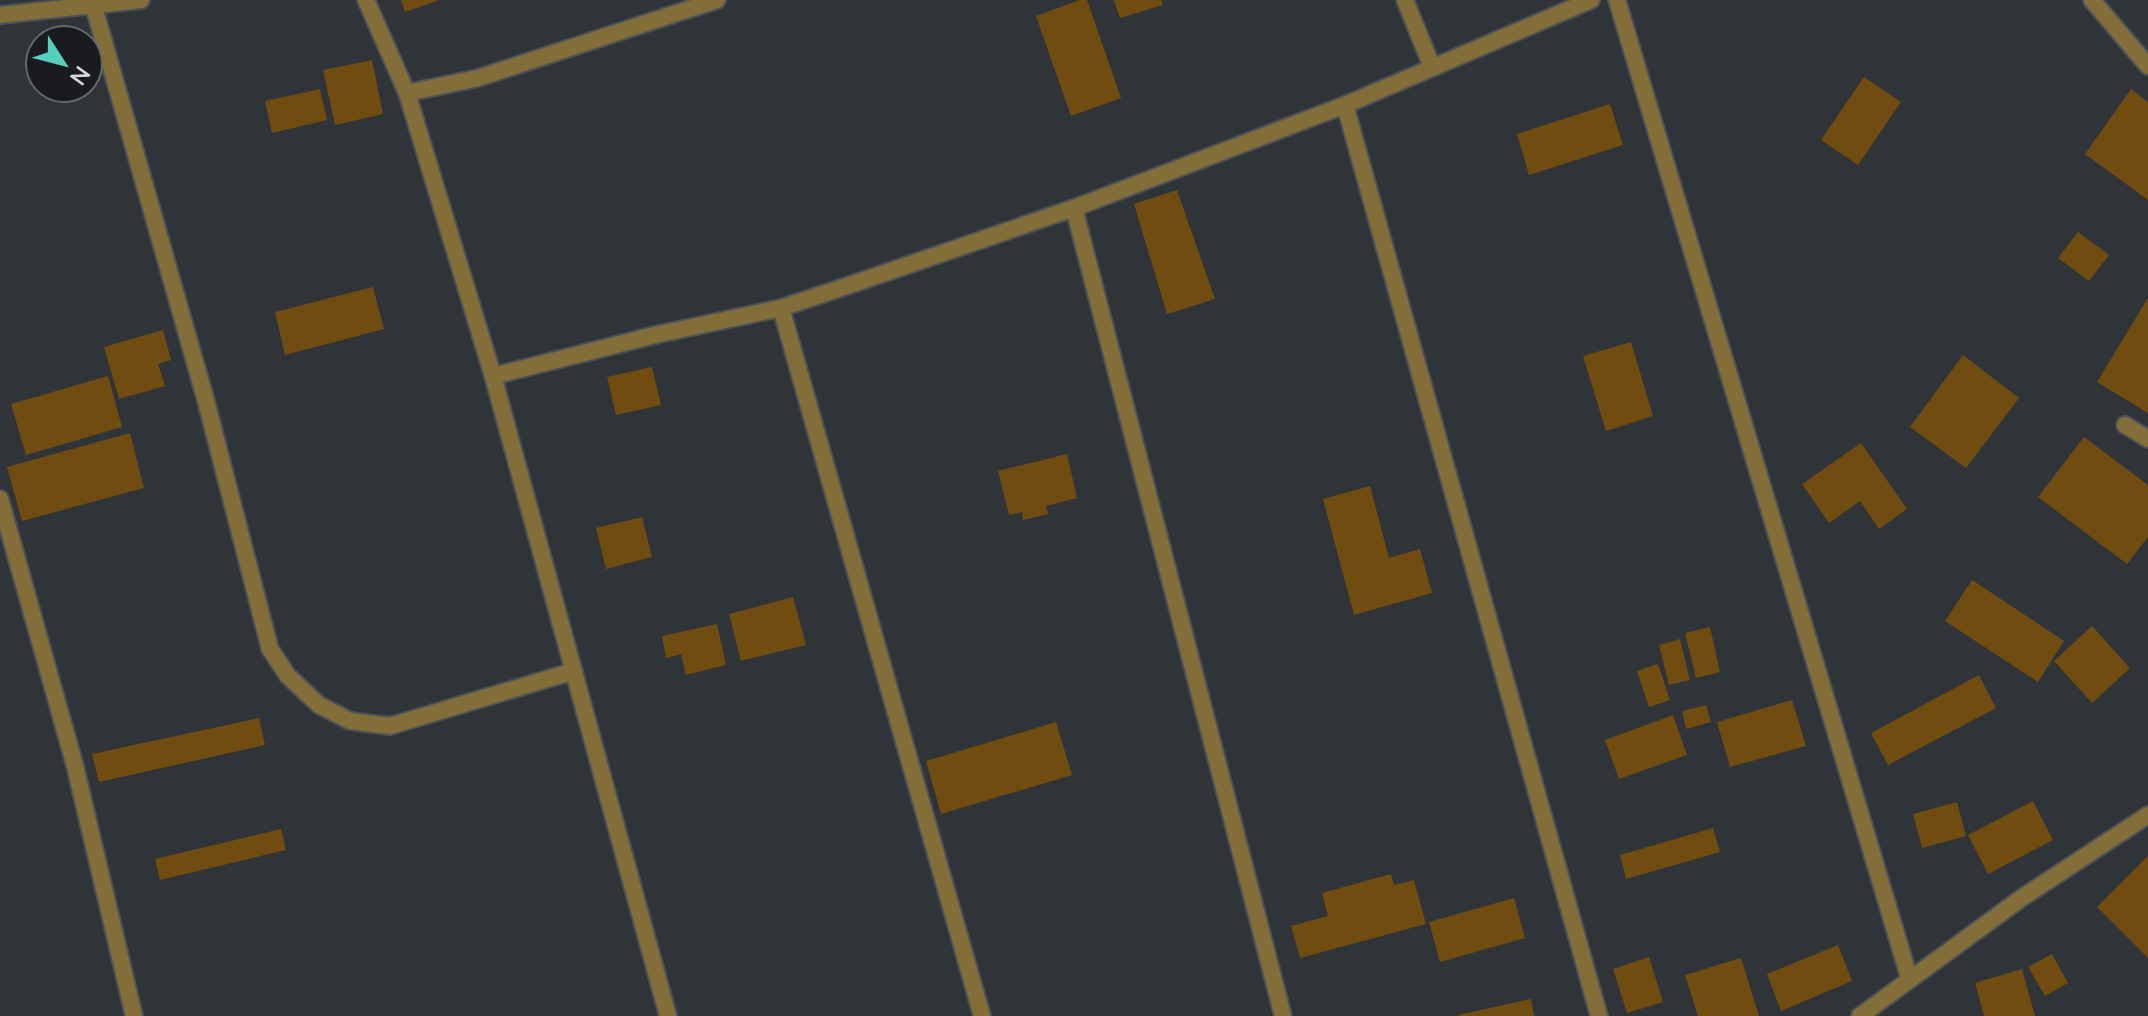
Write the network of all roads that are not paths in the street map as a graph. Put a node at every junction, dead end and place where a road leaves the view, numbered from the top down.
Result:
1 (141, 0) edge
2 (366, 0) edge
3 (717, 0) edge
4 (1405, 0) edge
5 (1591, 0) edge
6 (1617, 0) edge
7 (2092, 0) edge
8 (94, 7) junction
9 (0, 15) edge
10 (2148, 66) edge
11 (1432, 67) junction
12 (407, 93) junction
13 (1345, 105) junction
14 (1074, 208) junction
15 (781, 308) junction
16 (493, 376) junction
17 (2125, 425) dead end
18 (2148, 439) edge
19 (0, 499) edge
20 (574, 671) junction
21 (2148, 815) edge
22 (1909, 977) junction
23 (134, 1016) edge
24 (668, 1016) edge
25 (982, 1016) edge
26 (1283, 1016) edge
27 (1599, 1016) edge
28 (1860, 1016) edge

1 - 8 street
2 - 12 street
3 - 12 street
4 - 11 street
5 - 11 street
6 - 22 street
7 - 10 street
8 - 9 street
8 - 20 street
11 - 13 street
12 - 16 street
13 - 14 street
13 - 27 street
14 - 15 street
14 - 26 street
15 - 16 street
15 - 25 street
16 - 20 street
17 - 18 street
19 - 23 street
20 - 24 street
21 - 22 street
22 - 28 street

